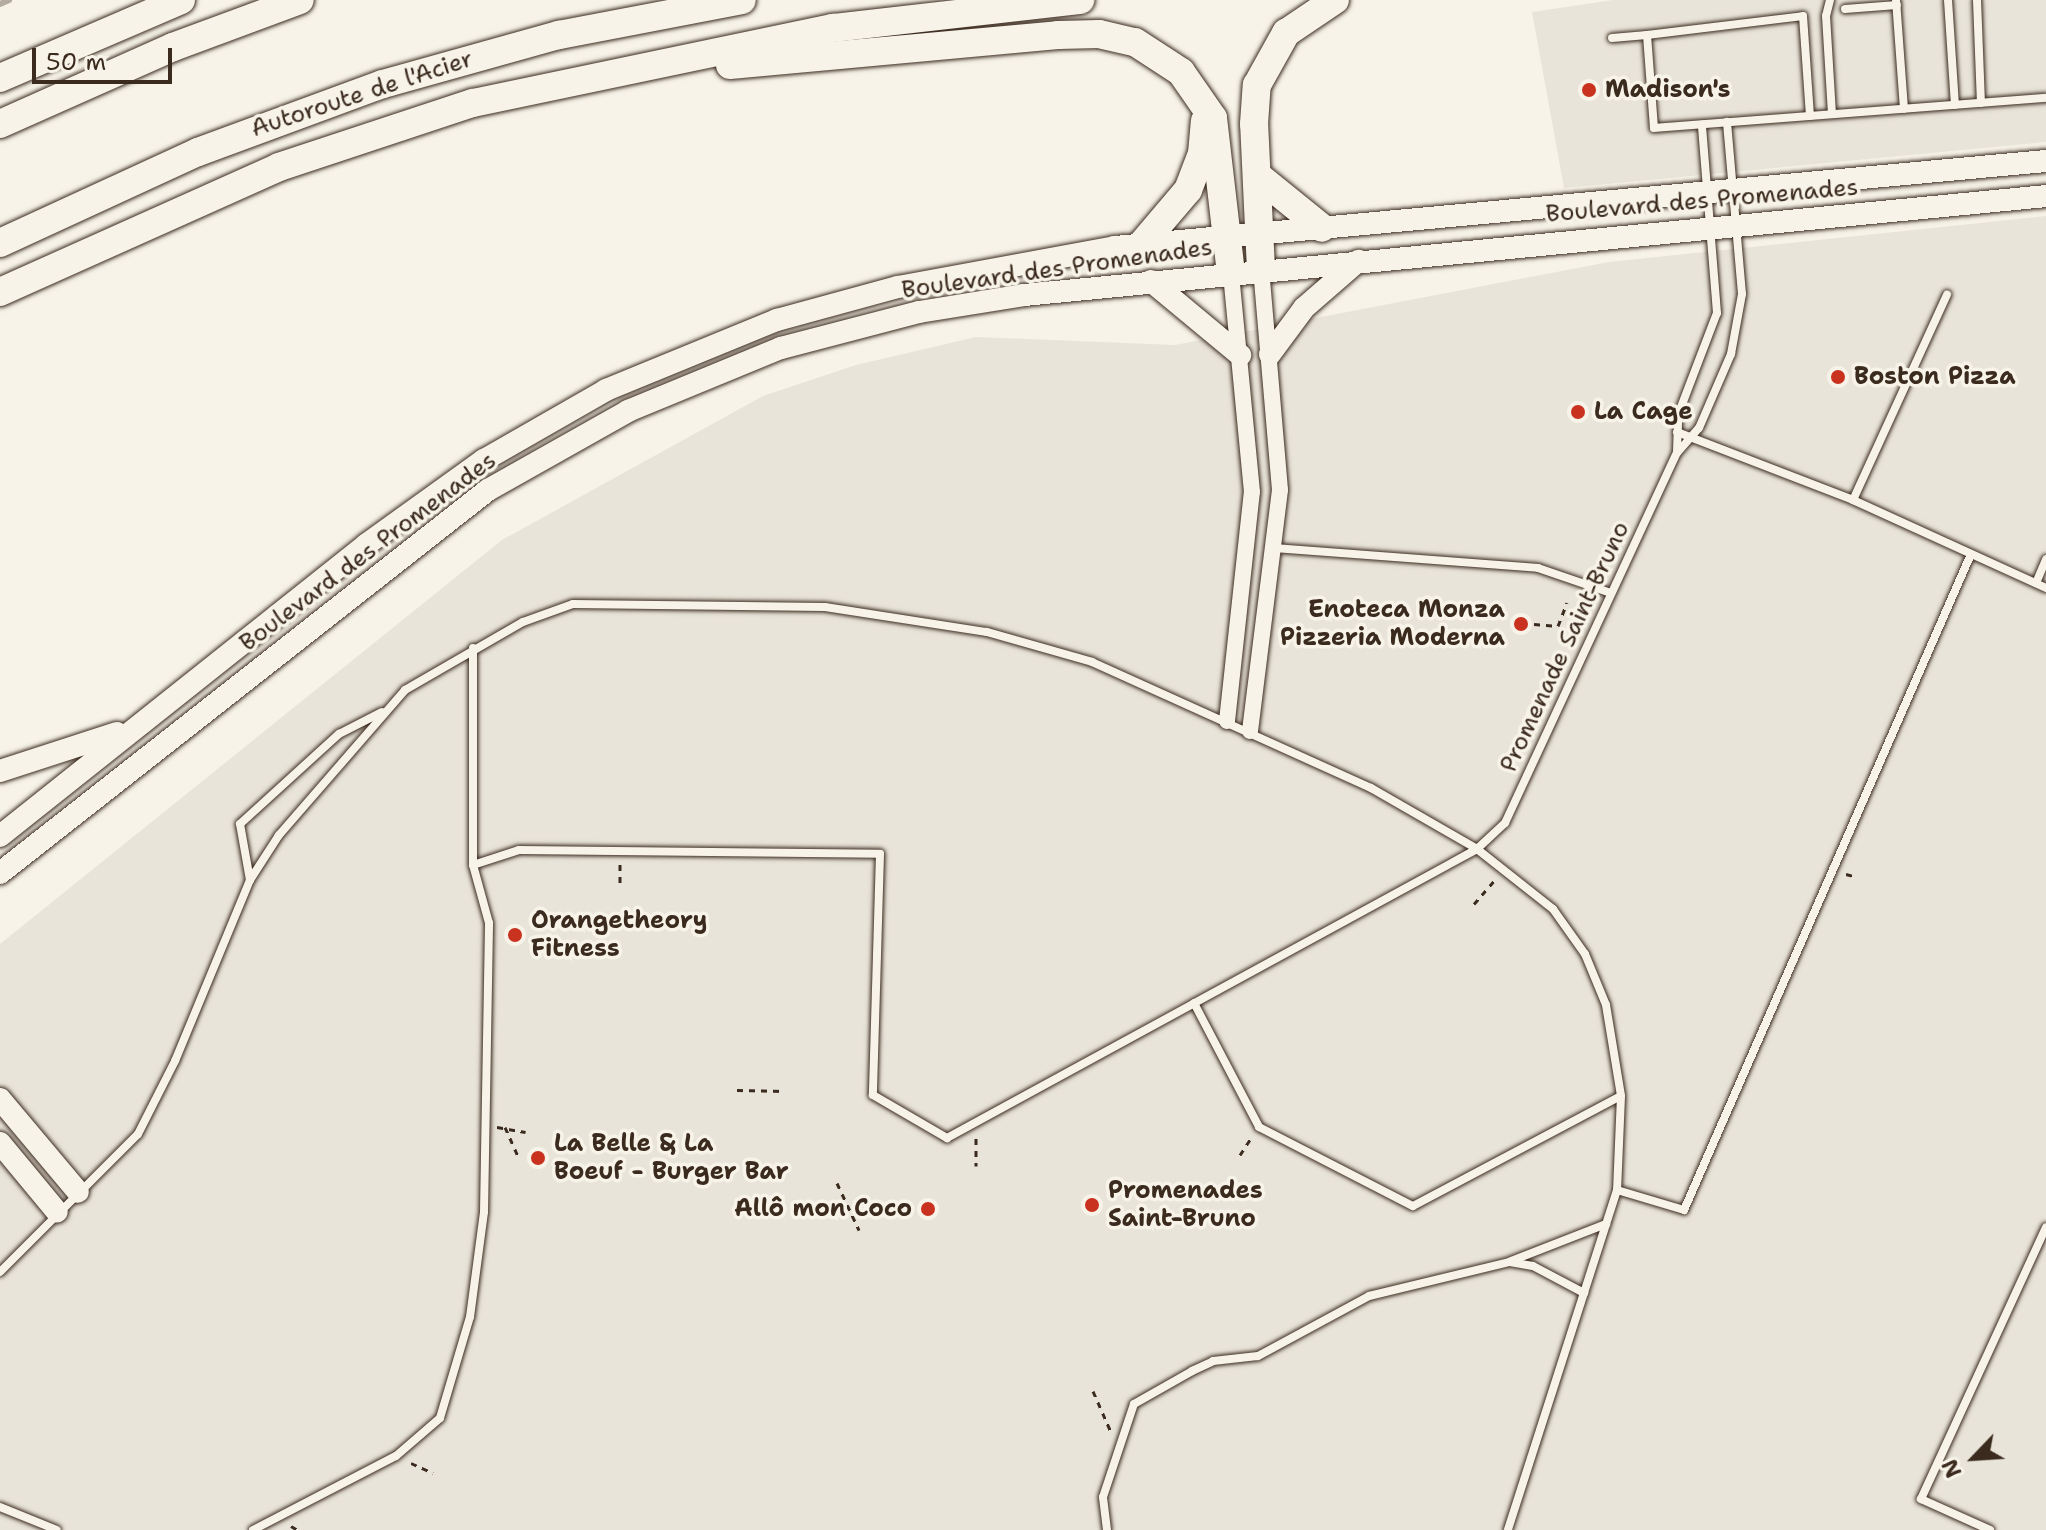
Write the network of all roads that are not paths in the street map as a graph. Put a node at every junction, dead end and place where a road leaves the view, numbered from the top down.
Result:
1 (181, 0) edge
2 (300, 0) edge
3 (742, 0) edge
4 (1080, 0) edge
5 (1335, 0) edge
6 (1830, 0) edge
7 (1948, 0) edge
8 (1977, 0) edge
9 (1896, 3) edge
10 (1845, 9) dead end
11 (1647, 35) junction
12 (1612, 38) dead end
13 (0, 78) edge
14 (558, 83) junction
15 (1202, 97) junction
16 (2046, 99) edge
17 (1981, 103) junction
18 (1955, 105) junction
19 (1904, 109) junction
20 (1832, 114) junction
21 (1810, 116) junction
22 (1727, 122) junction
23 (0, 124) edge
24 (1702, 125) junction
25 (2046, 161) edge
26 (1258, 176) junction
27 (1732, 190) junction
28 (1707, 192) junction
29 (2046, 196) edge
30 (1736, 222) junction
31 (1710, 225) junction
32 (1322, 228) junction
33 (1261, 233) junction
34 (1228, 236) junction
35 (0, 243) edge
36 (1142, 244) junction
37 (1358, 261) junction
38 (1261, 270) junction
39 (1231, 273) junction
40 (1151, 281) junction
41 (0, 292) edge
42 (1947, 295) dead end
43 (1270, 354) junction
44 (1240, 355) junction
45 (1677, 432) junction
46 (1691, 438) junction
47 (1677, 453) junction
48 (1853, 500) junction
49 (1274, 548) junction
50 (1971, 554) junction
51 (2046, 559) edge
52 (2036, 583) junction
53 (2046, 588) edge
54 (1611, 593) junction
55 (473, 648) junction
56 (390, 707) junction
57 (1227, 721) junction
58 (144, 722) junction
59 (1250, 731) junction
60 (0, 771) edge
61 (0, 836) edge
62 (1477, 849) junction
63 (473, 865) junction
64 (0, 873) edge
65 (250, 880) junction
66 (1194, 1003) junction
67 (1621, 1096) junction
68 (0, 1099) edge
69 (0, 1143) edge
70 (1617, 1190) junction
71 (78, 1192) junction
72 (57, 1212) junction
73 (1606, 1224) junction
74 (2045, 1231) edge
75 (1510, 1262) junction
76 (0, 1272) edge
77 (1584, 1293) junction
78 (0, 1507) edge
79 (57, 1530) edge
80 (253, 1530) edge
81 (1107, 1530) edge
82 (1508, 1530) edge
83 (1990, 1530) edge

1 - 13 highway
2 - 23 highway
3 - 35 highway, Autoroute de l'Acier
4 - 14 highway
5 - 26 highway
6 - 20 lane
7 - 18 lane
8 - 17 lane
9 - 10 lane
9 - 19 lane
11 - 12 lane
11 - 21 lane
11 - 24 lane
14 - 15 highway
14 - 41 highway
15 - 34 highway
15 - 36 highway
16 - 17 lane
17 - 18 lane
18 - 19 lane
19 - 20 lane
20 - 21 lane
21 - 22 lane
22 - 24 lane
22 - 27 lane, Promenade Saint-Bruno
24 - 28 lane, Promenade Saint-Bruno
25 - 27 street, Boulevard des Promenades
26 - 32 highway
26 - 33 highway
27 - 28 street, Boulevard des Promenades
27 - 30 lane, Promenade Saint-Bruno
28 - 31 lane, Promenade Saint-Bruno
28 - 32 street, Boulevard des Promenades
29 - 30 street, Boulevard des Promenades
30 - 31 street, Boulevard des Promenades
30 - 46 lane, Promenade Saint-Bruno
31 - 37 street, Boulevard des Promenades
31 - 45 lane, Promenade Saint-Bruno
32 - 33 street, Boulevard des Promenades
33 - 34 street, Boulevard des Promenades
33 - 38 highway
34 - 36 street, Boulevard des Promenades
34 - 39 highway
36 - 58 street, Boulevard des Promenades
37 - 38 street, Boulevard des Promenades
37 - 43 street
38 - 39 street, Boulevard des Promenades
38 - 43 street
39 - 40 street, Boulevard des Promenades
39 - 44 street
40 - 44 street
40 - 64 street, Boulevard des Promenades
42 - 48 lane
43 - 49 street
44 - 57 street
45 - 46 lane
45 - 47 lane, Promenade Saint-Bruno
46 - 47 lane, Promenade Saint-Bruno
46 - 48 lane
47 - 54 lane, Promenade Saint-Bruno
48 - 50 lane
49 - 54 lane
49 - 59 street
50 - 52 lane
50 - 70 lane
51 - 52 lane
52 - 53 lane
54 - 62 lane, Promenade Saint-Bruno
55 - 56 lane
55 - 57 lane
55 - 63 lane
56 - 65 lane
56 - 65 lane
57 - 59 lane
58 - 60 street
58 - 61 street, Boulevard des Promenades
59 - 62 lane
62 - 66 lane, Promenade Saint-Bruno
62 - 67 lane
63 - 66 lane, Promenade Saint-Bruno
63 - 80 lane
65 - 71 lane
66 - 67 lane
67 - 70 lane
68 - 71 street
69 - 72 street
70 - 73 lane
71 - 72 lane
72 - 76 lane
73 - 75 lane
73 - 77 lane
74 - 83 lane
75 - 77 lane
75 - 81 lane
77 - 82 lane
78 - 79 lane

